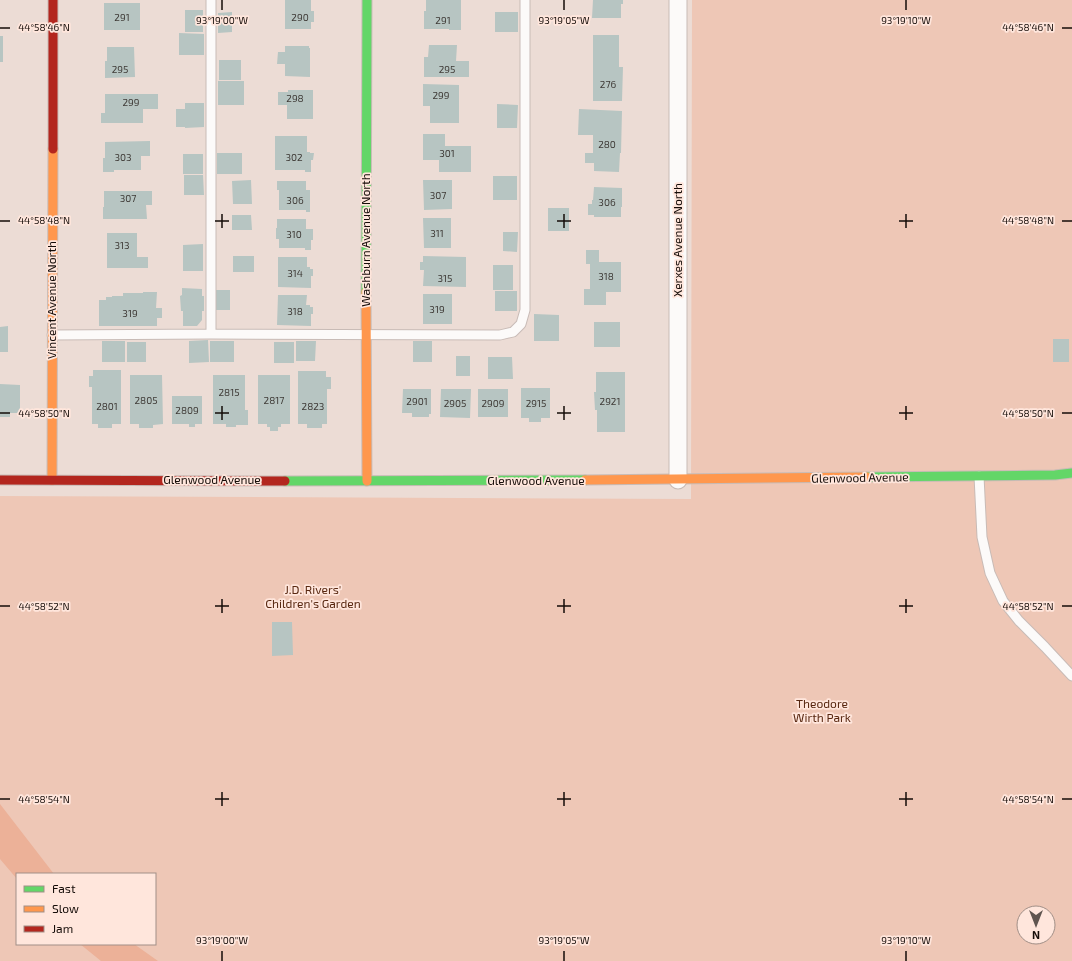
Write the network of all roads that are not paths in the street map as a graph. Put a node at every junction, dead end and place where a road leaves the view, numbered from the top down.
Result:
1 (54, 0) edge
2 (211, 0) edge
3 (367, 0) edge
4 (525, 0) edge
5 (678, 0) edge
6 (211, 334) junction
7 (366, 334) junction
8 (52, 335) junction
9 (1072, 473) edge
10 (979, 476) junction
11 (0, 480) edge
12 (52, 480) junction
13 (678, 480) junction
14 (367, 481) junction
15 (1072, 676) edge

1 - 8 street, Vincent Avenue North
2 - 6 lane
3 - 7 street, Washburn Avenue North
4 - 7 lane
5 - 13 street, Xerxes Avenue North
6 - 7 lane
6 - 8 lane
7 - 14 street, Washburn Avenue North
8 - 12 street, Vincent Avenue North
9 - 10 street, Glenwood Avenue
10 - 13 street, Glenwood Avenue
10 - 15 lane
11 - 12 street, Glenwood Avenue
12 - 14 street, Glenwood Avenue
13 - 14 street, Glenwood Avenue

